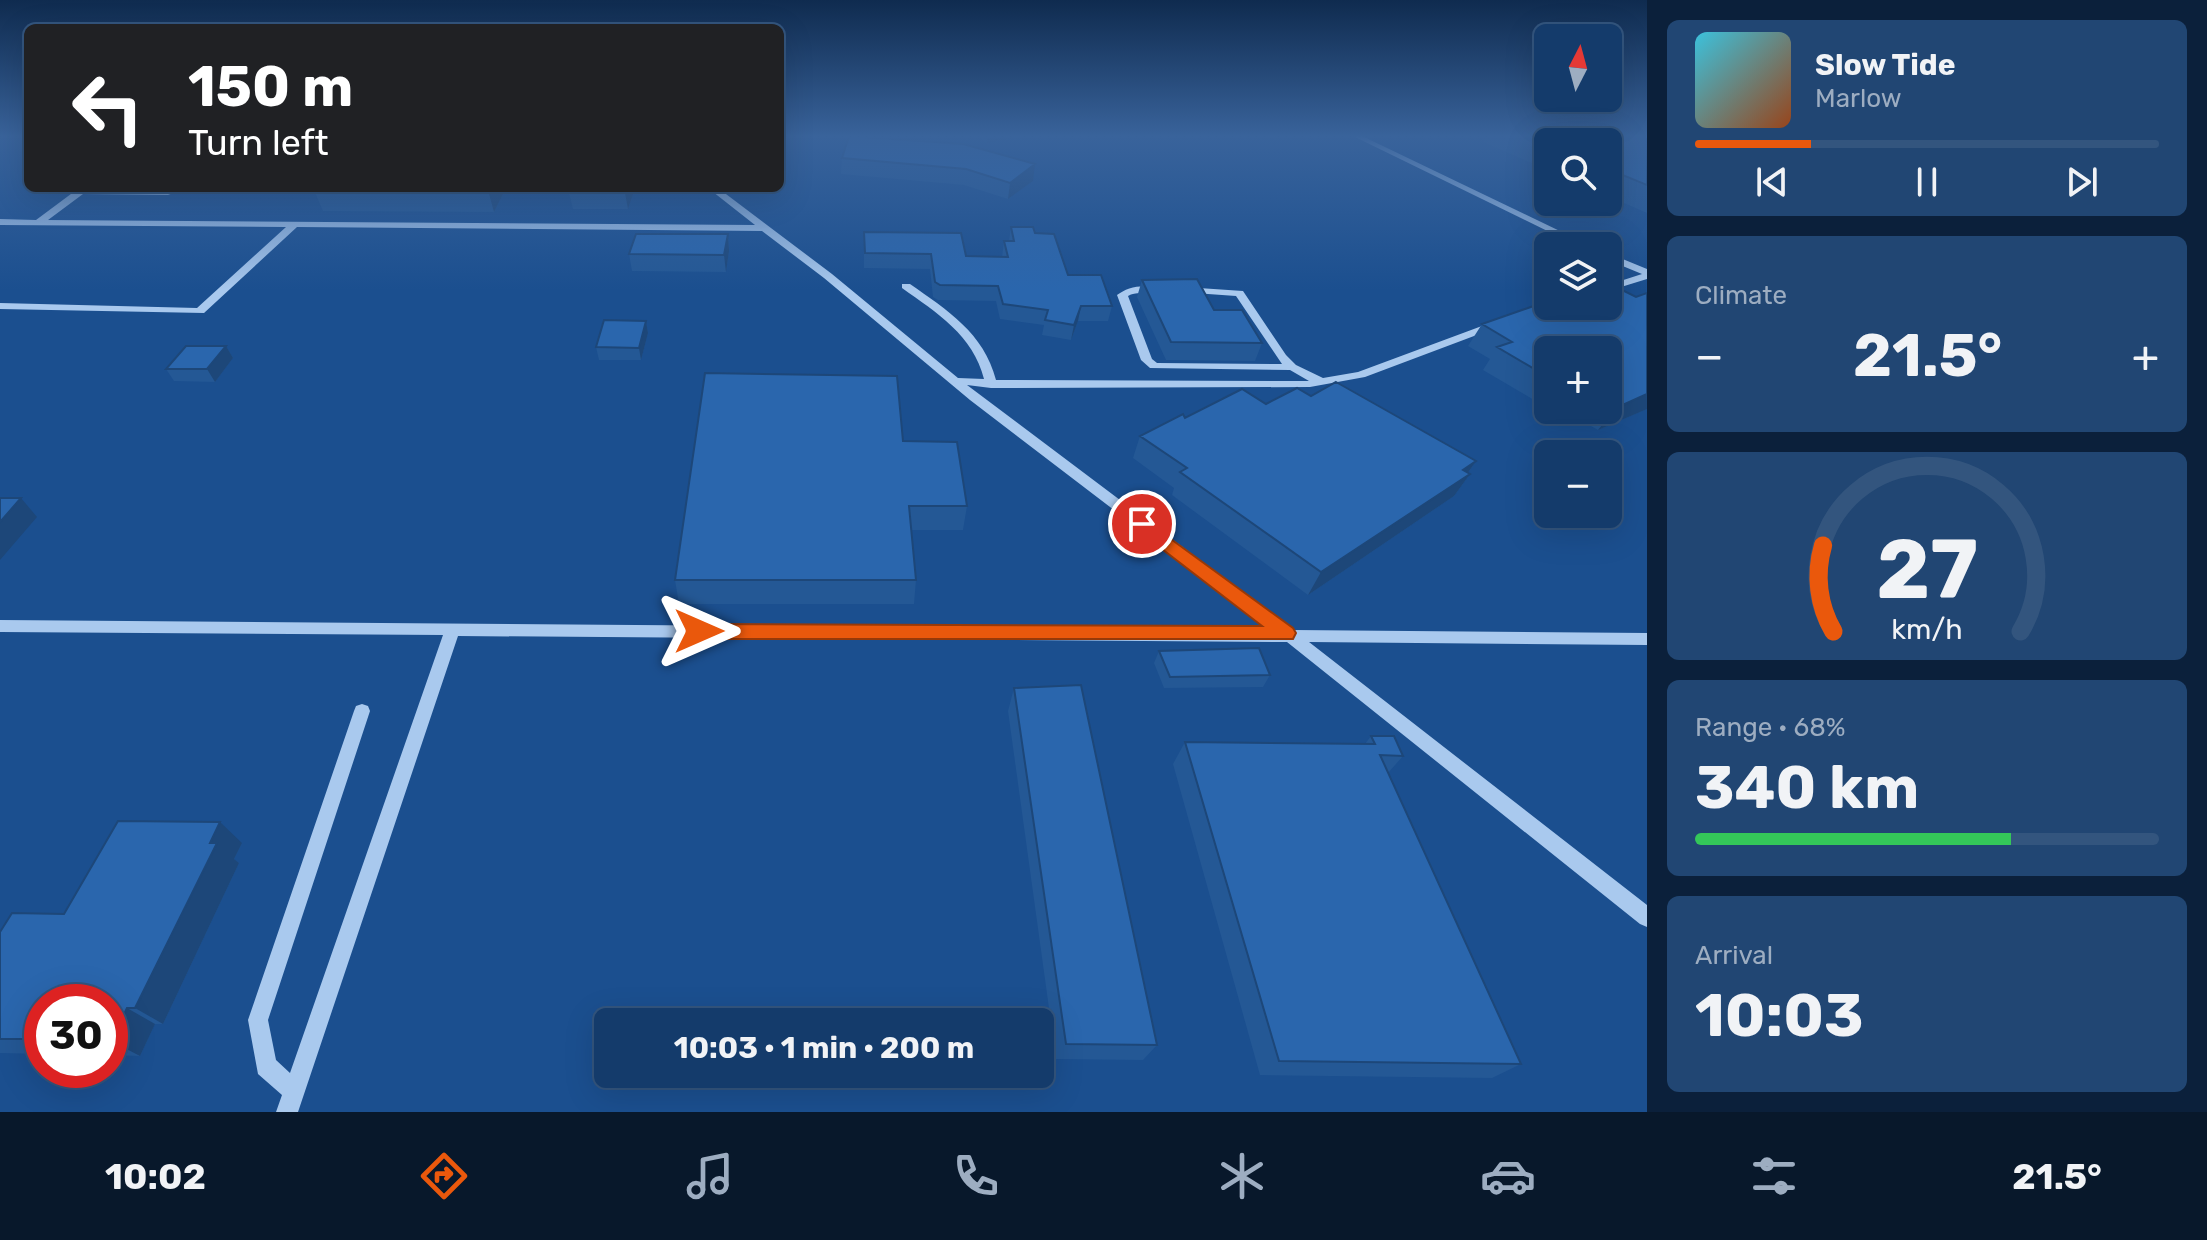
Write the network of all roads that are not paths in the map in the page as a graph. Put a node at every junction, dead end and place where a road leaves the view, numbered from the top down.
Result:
1 (1463, 187) edge
2 (79, 192) edge
3 (717, 192) edge
4 (0, 222) edge
5 (39, 222) junction
6 (293, 226) junction
7 (762, 228) junction
8 (1557, 232) edge
9 (1622, 263) edge
10 (1647, 275) edge
11 (1622, 283) edge
12 (906, 286) dead end
13 (0, 306) edge
14 (1512, 319) edge
15 (1292, 367) junction
16 (955, 381) junction
17 (1321, 383) junction
18 (991, 385) junction
19 (0, 626) edge
20 (452, 630) junction
21 (1286, 633) junction
22 (1647, 639) edge
23 (362, 711) dead end
24 (1647, 917) edge
25 (294, 1092) junction
26 (287, 1112) edge

1 - 8 street
2 - 5 street
3 - 7 street
4 - 5 street
5 - 6 street
6 - 7 street
6 - 13 street
7 - 16 street
9 - 10 street
10 - 11 street
12 - 18 street
14 - 17 street
15 - 15 street
15 - 17 street
16 - 18 street
16 - 21 street
17 - 18 street
19 - 20 street
20 - 21 street
20 - 25 street
21 - 22 street
21 - 24 street
23 - 25 street
25 - 26 street

